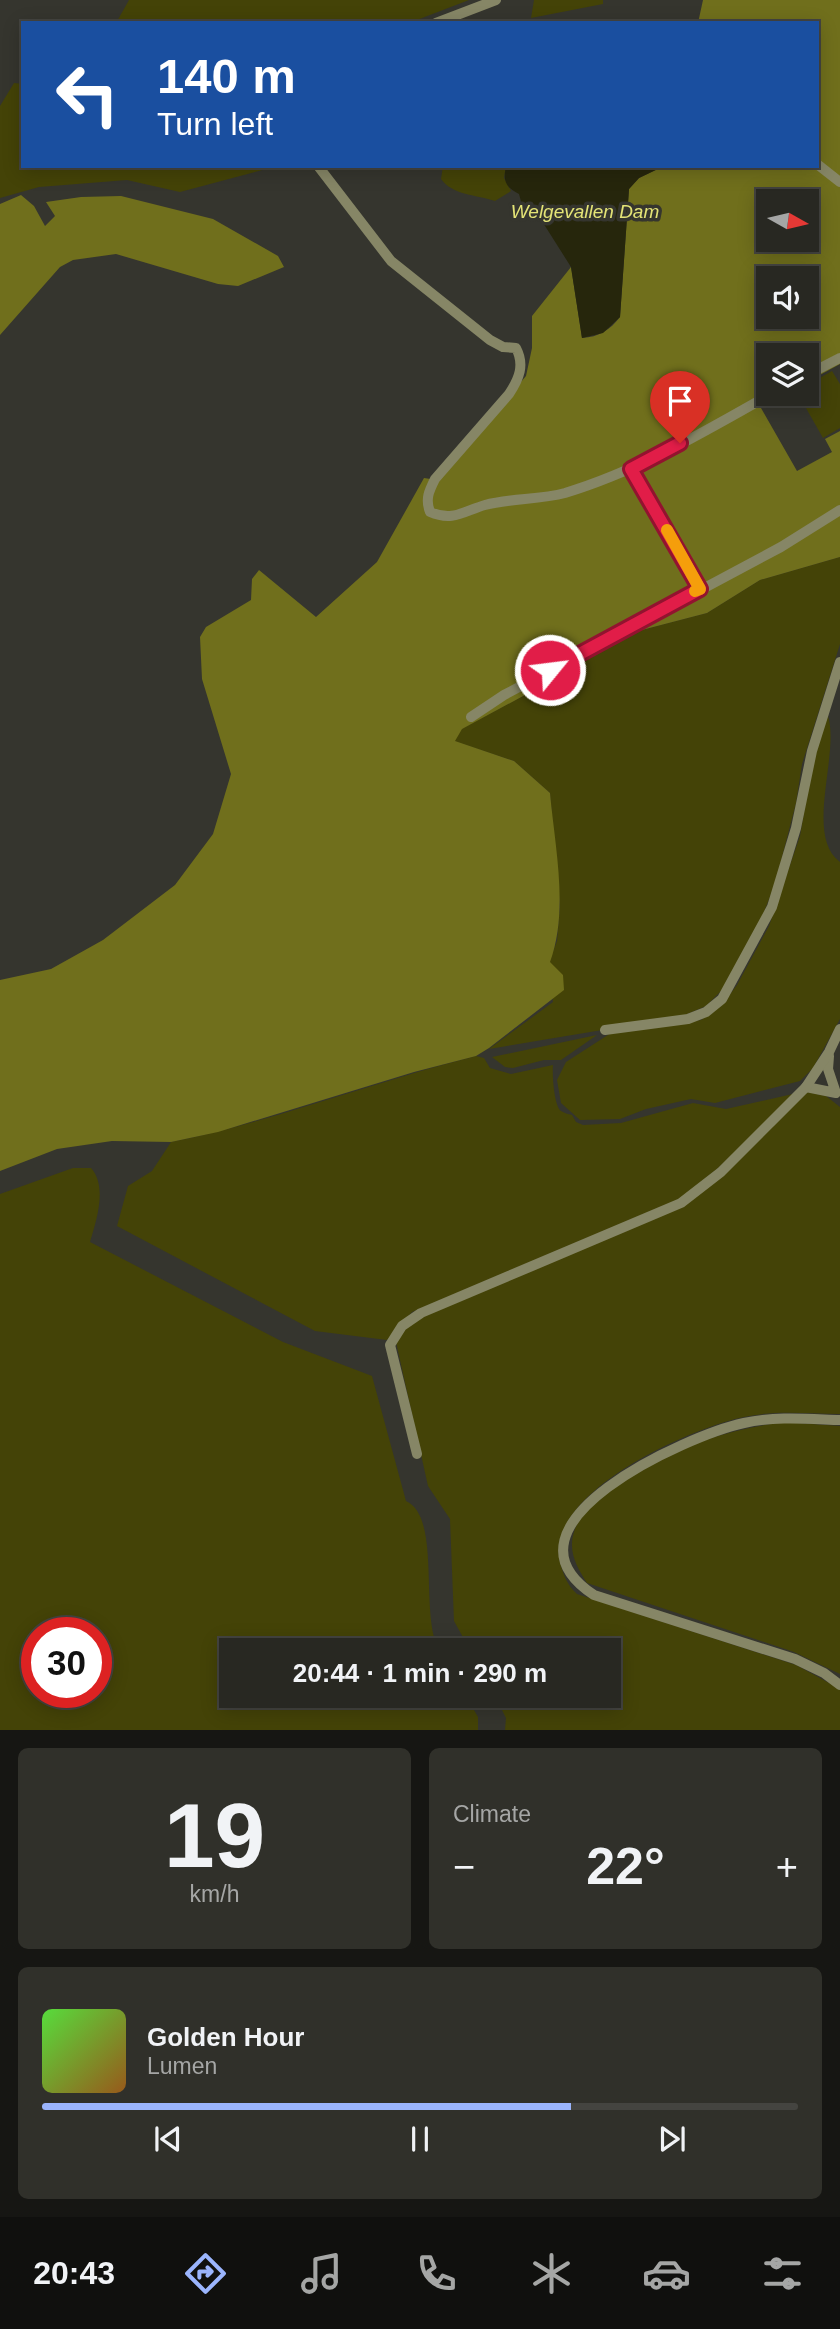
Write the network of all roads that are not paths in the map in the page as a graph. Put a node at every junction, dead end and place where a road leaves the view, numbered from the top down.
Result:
1 (496, 0) edge
2 (441, 21) edge
3 (819, 165) edge
4 (320, 168) edge
5 (840, 181) edge
6 (840, 358) edge
7 (819, 369) edge
8 (756, 402) edge
9 (631, 469) junction
10 (840, 510) edge
11 (700, 589) junction
12 (840, 662) edge
13 (471, 716) dead end
14 (840, 1029) edge
15 (605, 1030) dead end
16 (829, 1052) junction
17 (806, 1087) junction
18 (838, 1096) edge
19 (840, 1420) edge
20 (417, 1454) dead end
21 (840, 1685) edge

1 - 2 street
3 - 5 street
4 - 9 street
6 - 7 street
8 - 9 street
9 - 11 street
10 - 11 street
11 - 13 street
12 - 15 street
14 - 16 street
16 - 17 street
16 - 18 street
17 - 18 street
17 - 20 street
19 - 21 street

